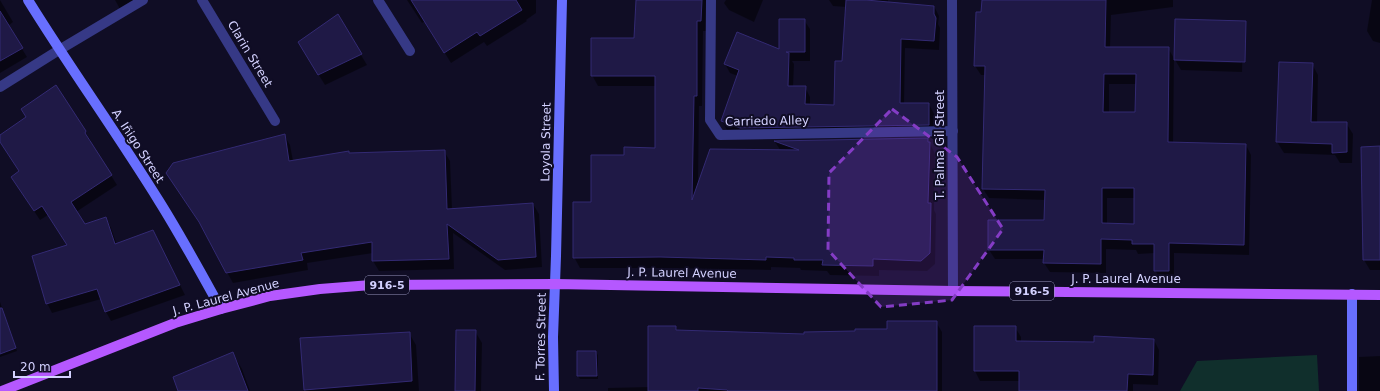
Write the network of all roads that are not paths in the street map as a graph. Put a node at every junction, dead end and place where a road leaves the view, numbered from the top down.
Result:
1 (28, 0) edge
2 (143, 0) edge
3 (202, 0) edge
4 (378, 0) edge
5 (562, 0) edge
6 (711, 0) edge
7 (952, 0) edge
8 (59, 50) junction
9 (410, 52) dead end
10 (0, 87) edge
11 (275, 121) dead end
12 (953, 130) junction
13 (555, 284) junction
14 (953, 291) junction
15 (1352, 294) junction
16 (1380, 295) edge
17 (221, 309) junction
18 (2, 391) edge
19 (554, 391) edge
20 (1352, 391) edge

1 - 8 street, A. Iñigo Street
2 - 8 street
3 - 11 street, Clarin Street
4 - 9 street
5 - 13 street, Loyola Street
6 - 12 street, Carriedo Alley
7 - 12 street, T. Palma Gil Street
8 - 10 street
8 - 17 street, A. Iñigo Street
12 - 14 street, T. Palma Gil Street
13 - 14 main road, J. P. Laurel Avenue / 916-5
13 - 17 main road, J. P. Laurel Avenue / 916-5
13 - 19 street, F. Torres Street
14 - 15 main road, J. P. Laurel Avenue / 916-5
15 - 16 main road, J. P. Laurel Avenue / 916-5
15 - 20 street
17 - 18 main road, J. P. Laurel Avenue / 916-5

